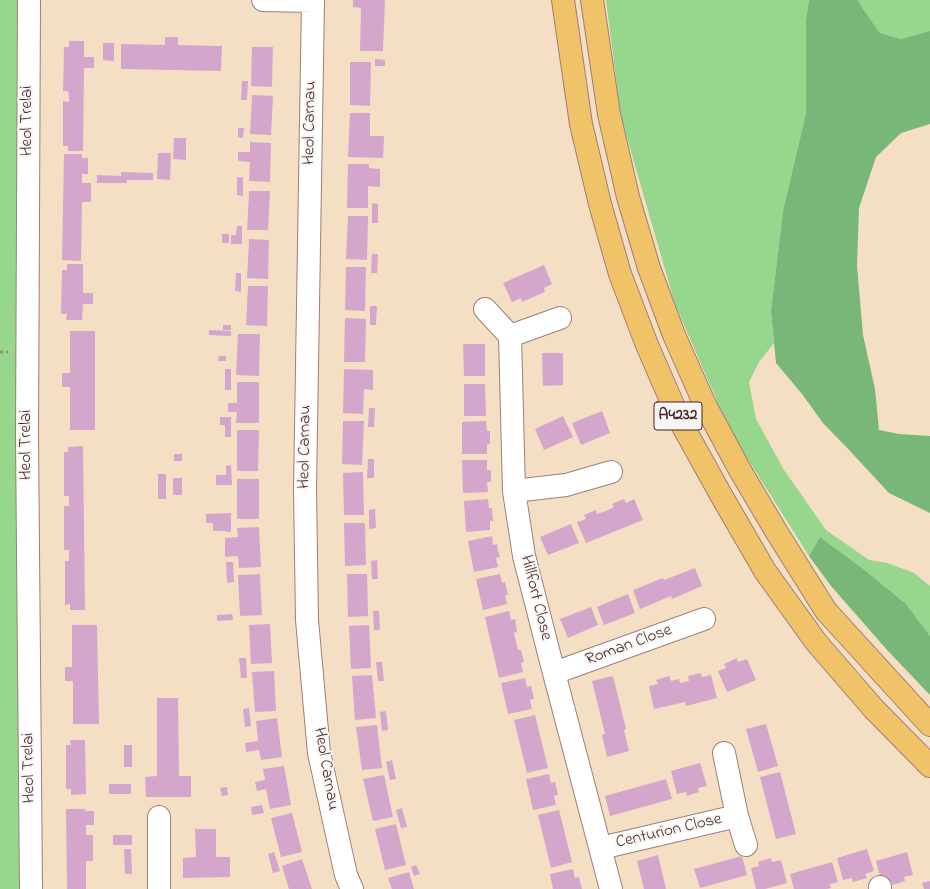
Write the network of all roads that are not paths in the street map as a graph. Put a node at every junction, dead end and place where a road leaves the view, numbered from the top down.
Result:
1 (29, 0) edge
2 (263, 0) edge
3 (563, 0) edge
4 (592, 0) edge
5 (313, 1) edge
6 (486, 309) dead end
7 (560, 318) dead end
8 (510, 336) junction
9 (611, 472) dead end
10 (514, 491) junction
11 (704, 619) dead end
12 (554, 673) junction
13 (930, 725) edge
14 (724, 753) dead end
15 (930, 766) edge
16 (738, 816) junction
17 (159, 817) dead end
18 (746, 846) dead end
19 (601, 848) junction
20 (32, 889) edge
21 (159, 889) edge
22 (352, 889) edge
23 (611, 889) edge

1 - 20 street, Heol Trelai
2 - 5 street
3 - 15 main road, A4232
4 - 13 main road, A4232
5 - 22 street, Heol Carnau
6 - 8 street
7 - 8 street
8 - 10 street, Hillfort Close
9 - 10 street
10 - 12 street, Hillfort Close
11 - 12 street, Roman Close
12 - 19 street, Hillfort Close
14 - 16 street, Centurion Close
16 - 18 street, Centurion Close
16 - 19 street, Centurion Close
17 - 21 street
19 - 23 street, Hillfort Close

